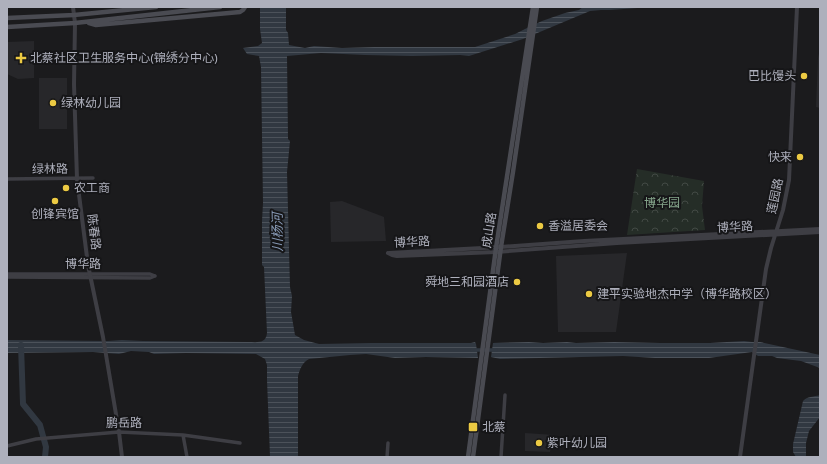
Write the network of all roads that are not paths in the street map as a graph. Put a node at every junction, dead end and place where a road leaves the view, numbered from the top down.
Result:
1 (73, 7) edge
2 (156, 7) edge
3 (220, 7) edge
4 (246, 7) edge
5 (532, 7) edge
6 (537, 7) edge
7 (797, 7) edge
8 (534, 14) junction
9 (74, 15) junction
10 (7, 18) edge
11 (86, 22) junction
12 (74, 23) junction
13 (7, 26) edge
14 (93, 178) dead end
15 (7, 179) edge
16 (77, 179) junction
17 (820, 229) edge
18 (820, 232) edge
19 (775, 233) junction
20 (498, 250) junction
21 (7, 274) edge
22 (90, 276) junction
23 (7, 277) edge
24 (483, 361) junction
25 (505, 394) dead end
26 (119, 432) junction
27 (183, 435) junction
28 (240, 443) dead end
29 (388, 443) dead end
30 (7, 446) edge
31 (122, 457) edge
32 (187, 457) edge
33 (387, 457) edge
34 (468, 457) edge
35 (473, 457) edge
36 (501, 457) edge
37 (740, 457) edge

1 - 9 street, 陈春路
2 - 9 main road
3 - 11 main road
4 - 11 main road
5 - 8 main road, 成山路
6 - 8 main road, 成山路
7 - 19 street, 莲园路
8 - 20 main road, 成山路
9 - 10 main road
9 - 12 street, 陈春路
11 - 12 main road
12 - 13 main road
12 - 16 street, 陈春路
14 - 16 street, 绿林路
15 - 16 street, 绿林路
16 - 22 street, 陈春路
17 - 19 street, 博华路
18 - 19 street, 博华路
19 - 20 street, 博华路
19 - 37 street, 莲园路
20 - 20 street, 博华路
20 - 24 main road, 成山路
21 - 22 street, 博华路
22 - 22 street, 博华路
22 - 23 street, 博华路
22 - 26 street, 陈春路
24 - 34 main road, 成山路
24 - 35 main road, 成山路
25 - 36 street
26 - 27 street, 鹏岳路
26 - 30 street, 鹏岳路
26 - 31 street, 陈春路
27 - 28 street, 鹏岳路
27 - 32 street
29 - 33 street

